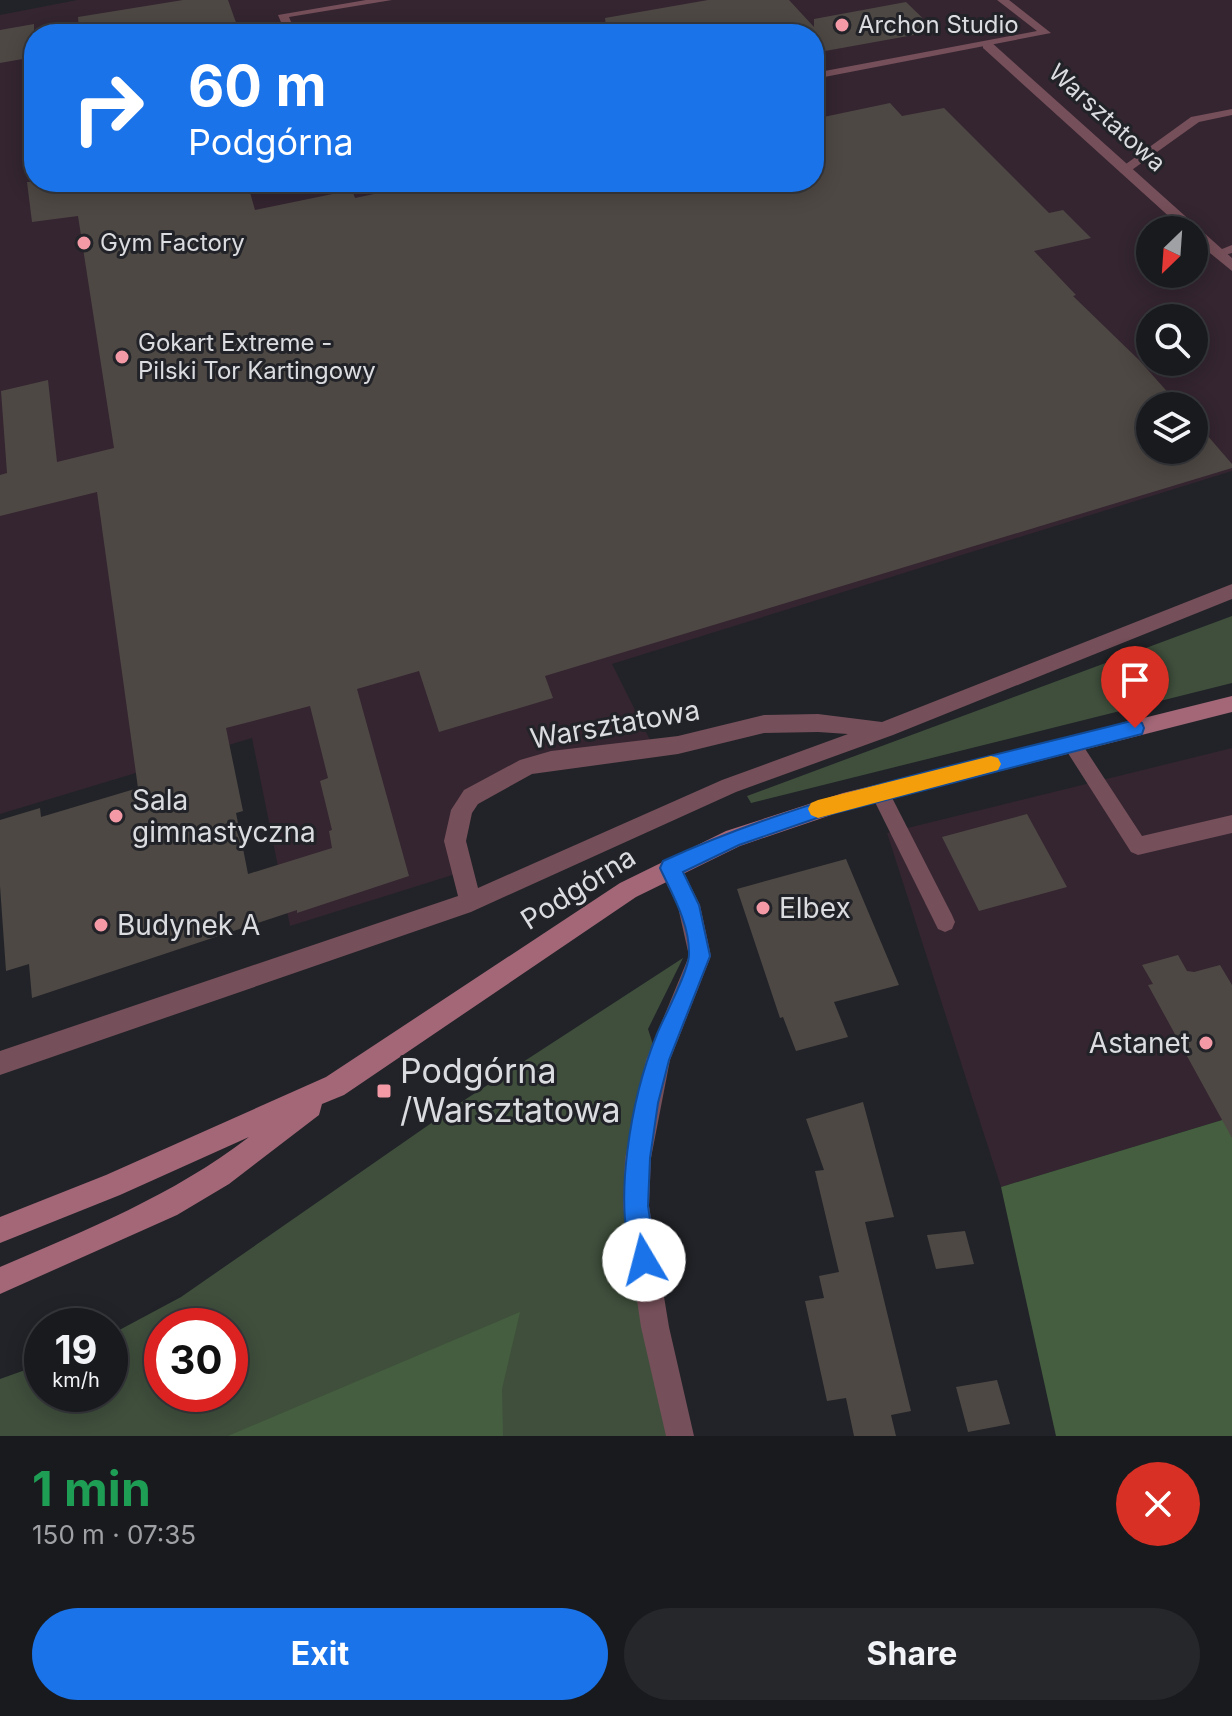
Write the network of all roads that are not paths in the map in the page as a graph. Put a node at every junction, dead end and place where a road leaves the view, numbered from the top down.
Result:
1 (387, 0) edge
2 (1002, 0) edge
3 (287, 24) edge
4 (987, 45) junction
5 (824, 74) edge
6 (1232, 112) edge
7 (1125, 169) junction
8 (1177, 216) edge
9 (1208, 240) edge
10 (1225, 251) edge
11 (1232, 266) edge
12 (1232, 591) edge
13 (1232, 704) edge
14 (886, 729) junction
15 (1072, 744) junction
16 (879, 792) junction
17 (1232, 824) edge
18 (670, 868) junction
19 (471, 902) junction
20 (945, 922) dead end
21 (0, 1063) edge
22 (335, 1086) junction
23 (0, 1230) edge
24 (0, 1281) edge
25 (680, 1436) edge

1 - 3 lane
2 - 4 lane
4 - 5 lane
4 - 7 street, Warsztatowa
6 - 7 lane
7 - 8 street, Warsztatowa
9 - 10 street, Warsztatowa
10 - 11 street, Warsztatowa
12 - 14 street, Warsztatowa
13 - 15 street, Podgórna
14 - 19 street, Warsztatowa
14 - 19 street, Warsztatowa
15 - 16 street, Podgórna
15 - 17 lane
16 - 18 street, Podgórna
16 - 20 lane
18 - 22 street, Podgórna
18 - 25 street
19 - 21 street, Warsztatowa
22 - 23 street, Podgórna
22 - 24 street

